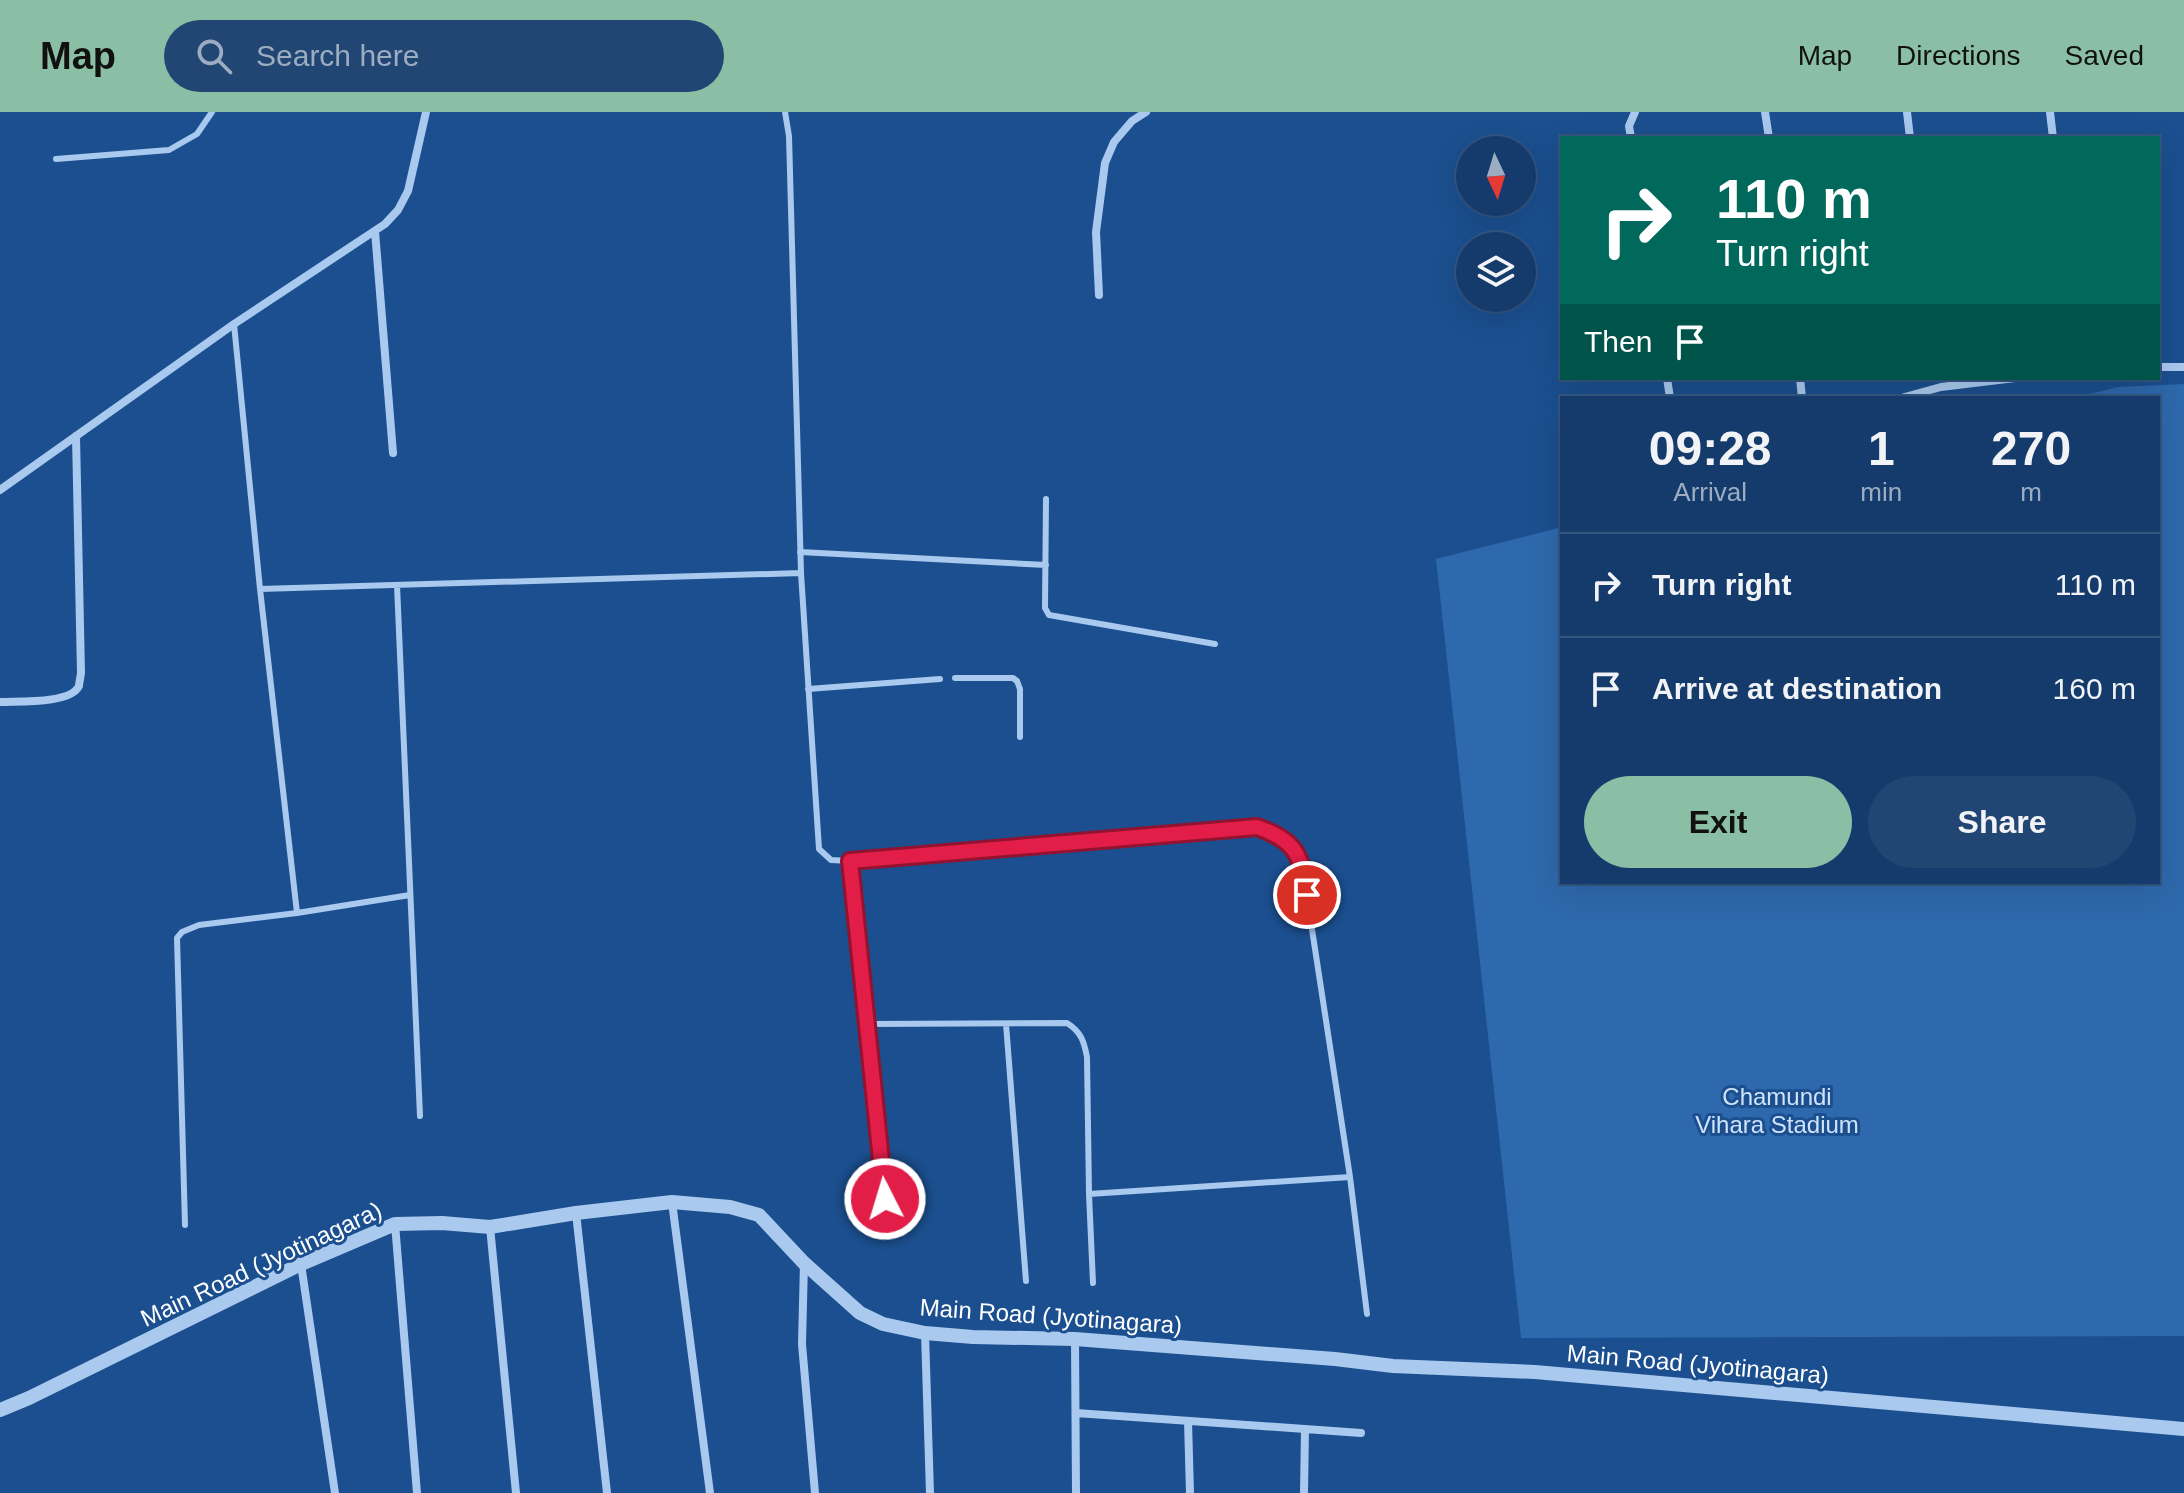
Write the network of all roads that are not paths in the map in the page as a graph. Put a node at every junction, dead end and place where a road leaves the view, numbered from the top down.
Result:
1 (212, 112) edge
2 (426, 112) edge
3 (785, 112) edge
4 (1146, 112) edge
5 (1635, 112) edge
6 (1765, 112) edge
7 (1907, 112) edge
8 (2050, 112) edge
9 (1631, 136) edge
10 (1769, 136) edge
11 (1910, 136) edge
12 (2053, 136) edge
13 (56, 159) dead end
14 (375, 231) junction
15 (1099, 295) dead end
16 (234, 324) junction
17 (2160, 367) edge
18 (2184, 367) edge
19 (1985, 380) edge
20 (1941, 383) edge
21 (1906, 396) edge
22 (76, 436) junction
23 (393, 453) dead end
24 (0, 490) edge
25 (1046, 499) dead end
26 (800, 552) junction
27 (1046, 565) junction
28 (801, 573) junction
29 (397, 585) junction
30 (260, 589) junction
31 (1215, 644) dead end
32 (955, 678) dead end
33 (940, 679) dead end
34 (808, 689) junction
35 (0, 702) edge
36 (1020, 737) dead end
37 (850, 861) junction
38 (410, 895) junction
39 (297, 913) junction
40 (868, 1024) junction
41 (1006, 1024) junction
42 (420, 1116) dead end
43 (1350, 1177) junction
44 (1089, 1194) junction
45 (672, 1202) junction
46 (576, 1213) junction
47 (395, 1224) junction
48 (185, 1225) dead end
49 (490, 1227) junction
50 (888, 1229) dead end
51 (804, 1263) junction
52 (301, 1264) junction
53 (1026, 1281) dead end
54 (1093, 1283) dead end
55 (1367, 1314) dead end
56 (925, 1333) junction
57 (1075, 1339) junction
58 (0, 1410) edge
59 (1076, 1413) junction
60 (1188, 1421) junction
61 (1305, 1429) junction
62 (2184, 1429) edge
63 (1361, 1433) dead end
64 (335, 1493) edge
65 (417, 1493) edge
66 (516, 1493) edge
67 (607, 1493) edge
68 (710, 1493) edge
69 (815, 1493) edge
70 (930, 1493) edge
71 (1076, 1493) edge
72 (1190, 1493) edge
73 (1304, 1493) edge

1 - 13 lane
2 - 14 street
3 - 26 lane
4 - 15 street
5 - 9 street
6 - 10 street
7 - 11 street
8 - 12 street
14 - 16 street
14 - 23 street
16 - 22 street
16 - 30 lane
17 - 18 street
19 - 20 street
20 - 21 street
22 - 24 street
22 - 35 street
25 - 27 lane
26 - 27 lane
26 - 28 lane
27 - 31 lane
28 - 29 lane
28 - 34 lane
29 - 30 lane
29 - 38 lane
30 - 39 lane
32 - 36 lane
33 - 34 lane
34 - 37 lane
37 - 40 lane
37 - 43 lane
38 - 39 lane
38 - 42 lane
39 - 48 lane
40 - 41 lane
40 - 50 lane
41 - 44 lane
41 - 53 lane
43 - 44 lane
43 - 55 lane
44 - 54 lane
45 - 46 street, Main Road (Jyotinagara)
45 - 51 street, Main Road (Jyotinagara)
45 - 68 street
46 - 49 street, Main Road (Jyotinagara)
46 - 67 street
47 - 49 street, Main Road (Jyotinagara)
47 - 52 street, Main Road (Jyotinagara)
47 - 65 street
49 - 66 street
51 - 56 street, Main Road (Jyotinagara)
51 - 69 street
52 - 58 street, Main Road (Jyotinagara)
52 - 64 street
56 - 57 street, Main Road (Jyotinagara)
56 - 70 street
57 - 59 street
57 - 62 street, Main Road (Jyotinagara)
59 - 60 street
59 - 71 street
60 - 61 street
60 - 72 street
61 - 63 street
61 - 73 street

